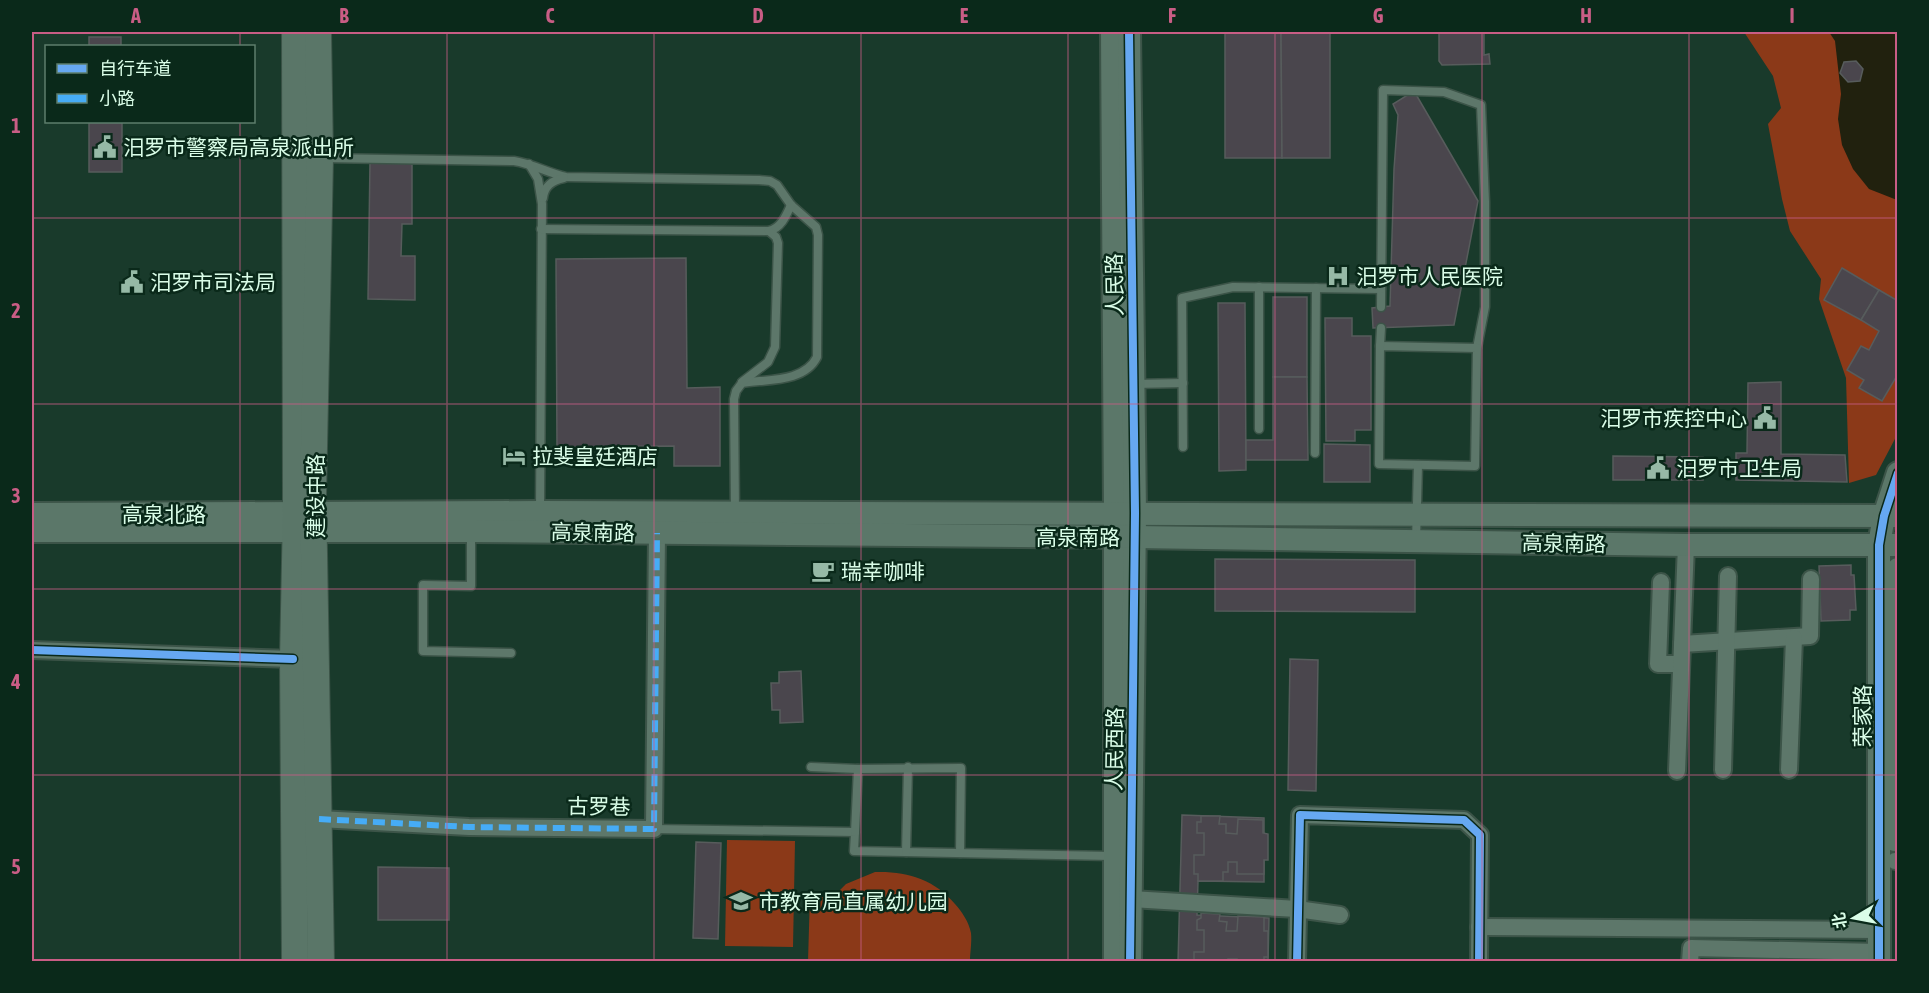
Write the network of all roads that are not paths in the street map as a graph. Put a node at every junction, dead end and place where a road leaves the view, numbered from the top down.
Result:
1 (295, 32) edge
2 (318, 32) edge
3 (1112, 32) edge
4 (1129, 32) edge
5 (320, 158) junction
6 (529, 164) junction
7 (566, 177) junction
8 (542, 204) junction
9 (794, 208) junction
10 (781, 223) junction
11 (542, 229) junction
12 (769, 231) junction
13 (778, 243) junction
14 (1259, 287) junction
15 (1316, 288) junction
16 (1381, 289) junction
17 (1381, 307) dead end
18 (1381, 328) dead end
19 (1380, 346) junction
20 (1477, 348) junction
21 (742, 382) junction
22 (1182, 383) junction
23 (1133, 384) junction
24 (1259, 429) dead end
25 (1183, 447) dead end
26 (1315, 453) dead end
27 (1418, 465) junction
28 (1898, 473) edge
29 (540, 512) junction
30 (735, 512) junction
31 (1125, 512) junction
32 (32, 514) edge
33 (1417, 514) junction
34 (1891, 516) edge
35 (305, 523) junction
36 (32, 531) edge
37 (471, 531) junction
38 (657, 533) junction
39 (1124, 537) junction
40 (1416, 541) junction
41 (1686, 545) junction
42 (1888, 545) edge
43 (1898, 569) edge
44 (1728, 576) dead end
45 (1811, 579) dead end
46 (1661, 582) dead end
47 (1794, 638) junction
48 (1728, 642) junction
49 (1682, 644) junction
50 (32, 650) edge
51 (511, 653) dead end
52 (293, 659) junction
53 (1681, 664) junction
54 (811, 767) dead end
55 (908, 767) junction
56 (858, 770) junction
57 (1723, 770) dead end
58 (1789, 770) dead end
59 (1677, 771) dead end
60 (319, 819) junction
61 (654, 829) junction
62 (855, 832) junction
63 (906, 852) junction
64 (960, 853) junction
65 (1123, 856) junction
66 (1896, 861) edge
67 (1131, 899) junction
68 (1297, 909) junction
69 (1340, 915) dead end
70 (1479, 927) junction
71 (1883, 951) edge
72 (295, 962) edge
73 (321, 962) edge
74 (1114, 962) edge
75 (1130, 962) edge
76 (1297, 962) edge
77 (1479, 962) edge
78 (1690, 962) edge

1 - 35 main road, 建设中路
2 - 5 main road, 建设中路
3 - 31 main road, 人民路
4 - 23 main road, 人民路
5 - 6 lane
5 - 35 main road, 建设中路
6 - 7 lane
6 - 8 lane
7 - 8 lane
7 - 9 lane
8 - 11 lane
9 - 10 lane
9 - 21 lane
10 - 12 lane
10 - 13 lane
11 - 12 lane
11 - 29 lane
12 - 13 lane
13 - 21 lane
14 - 15 lane
14 - 22 lane
14 - 24 lane
15 - 16 lane
15 - 26 lane
16 - 17 lane
16 - 20 lane
18 - 19 lane
19 - 20 lane
19 - 27 lane
20 - 27 lane
21 - 30 lane
22 - 23 lane
22 - 25 lane
23 - 31 main road, 人民路
27 - 33 lane
28 - 34 main road, 荣家路
29 - 30 main road, 高泉南路
29 - 35 main road, 高泉南路
30 - 31 main road, 高泉南路
31 - 33 main road, 高泉南路
31 - 39 main road, 人民路
32 - 35 main road, 高泉北路
33 - 34 main road, 高泉南路
33 - 40 lane
34 - 42 main road, 荣家路
35 - 36 main road, 高泉北路
35 - 37 main road, 高泉南路
35 - 52 main road, 建设中路
35 - 60 main road, 建设中路
37 - 38 main road, 高泉南路
37 - 51 lane
38 - 39 main road, 高泉南路
38 - 61 street, 古罗巷
39 - 40 main road, 高泉南路
39 - 65 main road, 人民西路
40 - 41 main road, 高泉南路
41 - 42 main road, 高泉南路
41 - 49 street
42 - 71 main road, 荣家路
43 - 66 main road, 荣家路
44 - 48 street
45 - 47 street
46 - 53 street
47 - 48 street
47 - 58 street
48 - 49 street
48 - 57 street
49 - 53 street
50 - 52 street
52 - 72 main road, 建设中路
53 - 59 street
54 - 56 lane
55 - 56 lane
55 - 63 lane
55 - 64 lane
56 - 62 lane
60 - 61 street, 古罗巷
60 - 73 main road, 建设中路
61 - 62 lane
62 - 63 lane
63 - 64 lane
64 - 65 lane
65 - 67 main road, 人民西路
65 - 74 main road, 人民西路
66 - 71 main road, 荣家路
67 - 68 street
67 - 75 main road, 人民西路
68 - 69 street
68 - 70 street
68 - 76 street
70 - 71 street
70 - 77 street
71 - 78 street

